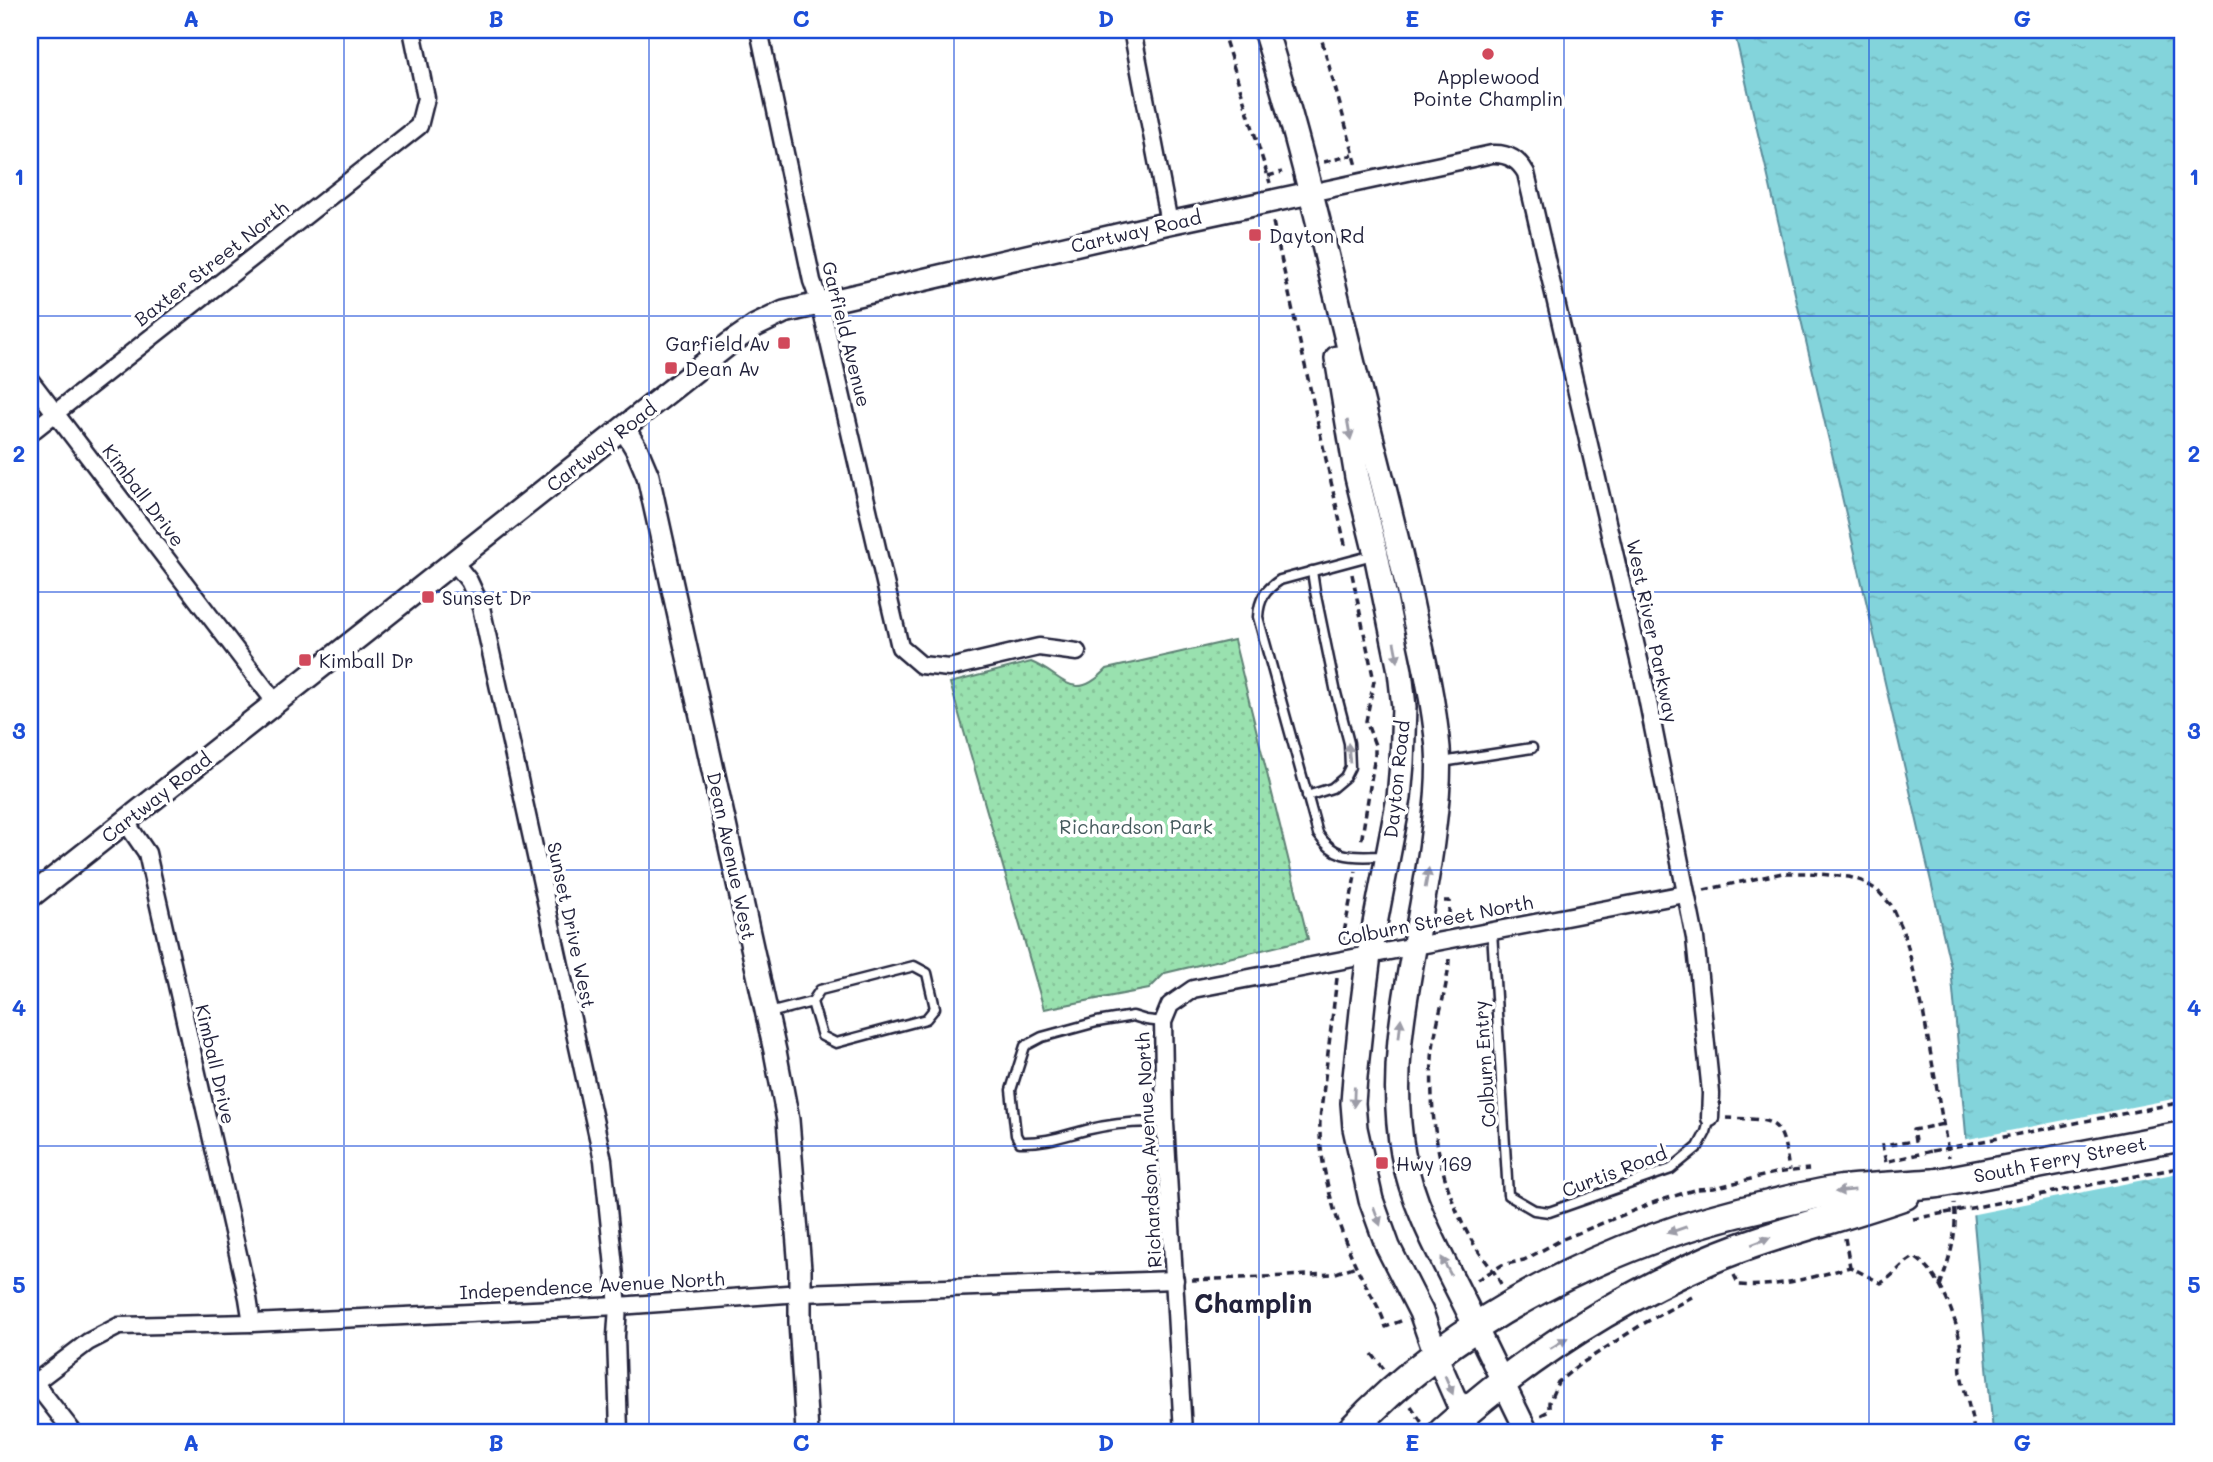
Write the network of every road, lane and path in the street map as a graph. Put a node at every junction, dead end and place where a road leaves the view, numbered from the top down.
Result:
1 (412, 30) edge
2 (759, 30) edge
3 (1132, 30) edge
4 (1222, 30) edge
5 (1265, 30) edge
6 (1319, 30) edge
7 (1353, 155) junction
8 (1518, 162) joint
9 (1304, 166) junction
10 (1268, 176) dead end
11 (1362, 182) junction
12 (1310, 193) junction
13 (1170, 223) junction
14 (820, 303) junction
15 (30, 380) edge
16 (55, 414) junction
17 (624, 428) junction
18 (30, 433) edge
19 (1400, 549) junction
20 (1376, 554) junction
21 (454, 562) junction
22 (1312, 571) junction
23 (1077, 652) dead end
24 (276, 703) junction
25 (1532, 748) dead end
26 (1438, 763) junction
27 (1307, 796) junction
28 (125, 821) junction
29 (1388, 856) junction
30 (1685, 894) junction
31 (30, 897) edge
32 (1492, 931) junction
33 (1450, 939) junction
34 (1415, 946) junction
35 (1369, 956) junction
36 (1335, 987) dead end
37 (1193, 989) joint
38 (812, 1002) junction
39 (766, 1014) junction
40 (1163, 1022) junction
41 (2183, 1102) edge
42 (1710, 1118) junction
43 (1165, 1123) junction
44 (1944, 1124) junction
45 (2183, 1136) edge
46 (2183, 1167) edge
47 (1947, 1180) junction
48 (1508, 1195) joint
49 (1945, 1213) dead end
50 (1845, 1236) dead end
51 (1356, 1266) junction
52 (1850, 1267) junction
53 (1727, 1279) dead end
54 (1175, 1280) junction
55 (1940, 1286) junction
56 (801, 1293) junction
57 (1697, 1294) dead end
58 (618, 1306) junction
59 (252, 1323) junction
60 (1387, 1327) dead end
61 (1476, 1327) junction
62 (1436, 1355) junction
63 (1502, 1381) junction
64 (31, 1382) edge
65 (1549, 1411) dead end
66 (1458, 1427) edge
67 (73, 1432) edge
68 (619, 1432) edge
69 (807, 1432) edge
70 (1183, 1432) edge
71 (1350, 1432) edge
72 (1527, 1432) edge
73 (1973, 1432) edge

1 - 16 street, Baxter Street North
2 - 14 street, Garfield Avenue
3 - 13 street
4 - 10 path
5 - 9 main road, Dayton Road
6 - 7 path
7 - 9 path
7 - 11 path
8 - 11 street, Cartway Road
8 - 30 street, West River Parkway
9 - 12 main road, Dayton Road
11 - 12 street, Cartway Road
12 - 13 street, Cartway Road
12 - 19 main road, Dayton Road
12 -> 20 main road, Dayton Road
13 - 14 street, Cartway Road
14 - 17 street, Cartway Road
14 - 23 street, Garfield Avenue
15 - 16 street, Kimball Drive
16 - 18 street, Baxter Street North
16 - 24 street, Kimball Drive
17 - 21 street, Cartway Road
17 - 39 street, Dean Avenue West
19 - 20 lane
19 - 26 main road, Dayton Road
20 - 22 lane
20 -> 29 main road, Dayton Road
21 - 24 street, Cartway Road
21 - 58 street, Sunset Drive West
27 -> 22 lane
22 - 27 lane
24 - 28 street, Cartway Road
25 - 26 lane
34 -> 26 main road, Dayton Road
27 - 29 lane
28 - 31 street, Cartway Road
28 - 59 street, Kimball Drive
29 - 35 main road, Dayton Road
30 - 32 street, Colburn Street North
30 - 42 street, West River Parkway
30 - 44 path
32 - 33 street, Colburn Street North
32 - 48 lane, Colburn Entry
33 - 34 street, Colburn Street North
33 - 42 path
34 - 35 street, Colburn Street North
61 -> 34 main road, Dayton Road
35 - 37 street, Colburn Street North
35 -> 62 main road, Dayton Road
36 - 51 path
37 - 40 street, Richardson Avenue North
38 - 38 lane
38 - 39 lane
39 - 56 street, Dean Avenue West
40 - 43 street, Richardson Avenue North
40 - 43 lane
41 - 44 path, bridge
42 - 48 lane, Curtis Road
43 - 54 street, Richardson Avenue North
44 - 47 path
45 - 47 highway, South Ferry Street, bridge
46 - 49 path, bridge
47 - 55 path
47 -> 61 highway
63 -> 47 highway
50 - 52 path
51 - 54 path
51 - 60 path
52 - 53 path
52 - 55 path
54 - 56 street, Independence Avenue North
54 - 70 street, Richardson Avenue North
55 - 73 path
56 - 58 street, Independence Avenue North
56 - 69 street, Dean Avenue West
57 - 65 path
58 - 59 street, Independence Avenue North
58 - 68 street, Sunset Drive West
59 - 64 street, Independence Avenue North
61 - 62 highway
61 - 63 street
62 -> 66 street
62 - 71 highway
63 - 66 highway
63 - 72 street
64 - 67 street

